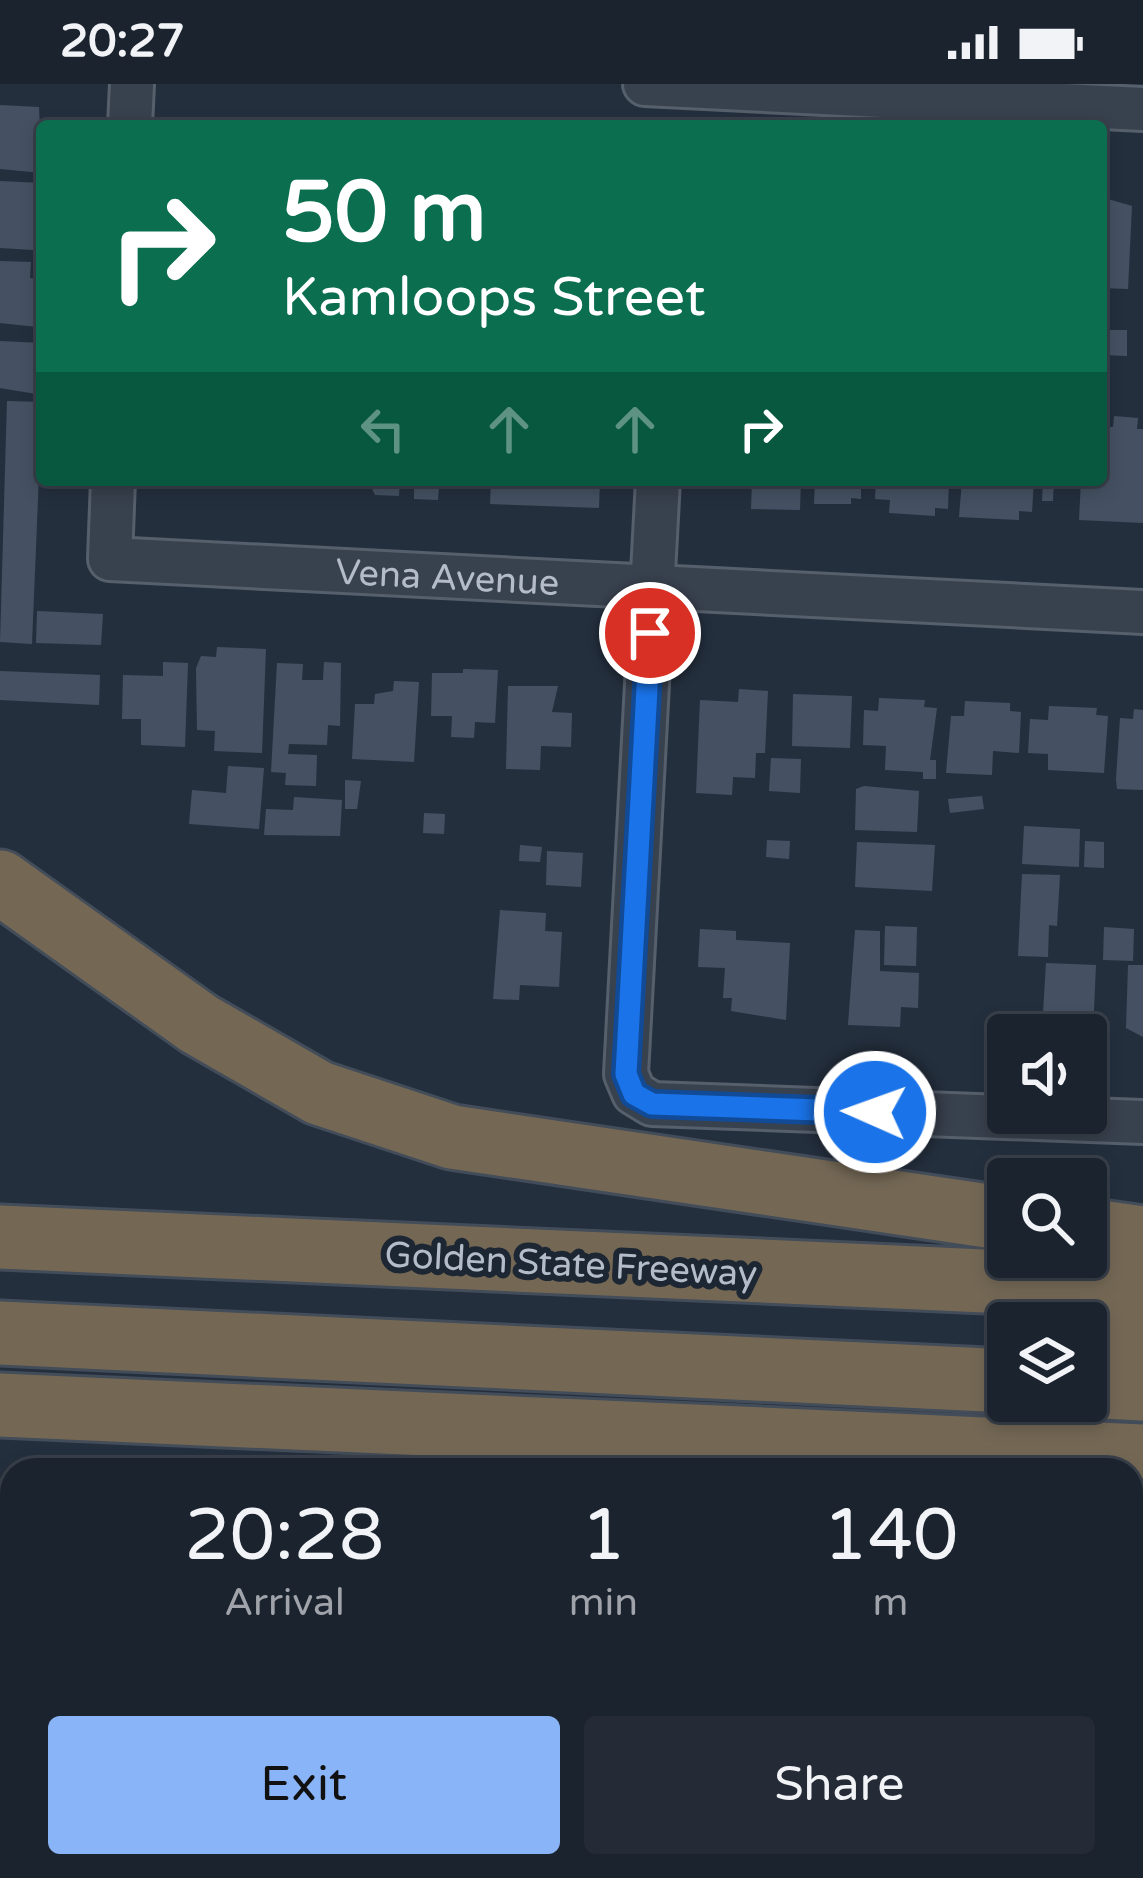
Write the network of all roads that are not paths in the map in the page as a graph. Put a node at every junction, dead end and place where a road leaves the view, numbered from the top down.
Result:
1 (132, 84) edge
2 (645, 84) edge
3 (674, 86) edge
4 (1143, 110) edge
5 (130, 120) edge
6 (672, 120) edge
7 (113, 486) edge
8 (658, 486) edge
9 (653, 589) junction
10 (1143, 612) edge
11 (0, 882) edge
12 (1143, 1123) edge
13 (987, 1216) edge
14 (0, 1237) edge
15 (1143, 1238) edge
16 (1107, 1249) edge
17 (987, 1256) edge
18 (1107, 1271) edge
19 (1094, 1278) edge
20 (1143, 1288) edge
21 (0, 1333) edge
22 (1143, 1346) edge
23 (987, 1380) edge
24 (1107, 1386) edge
25 (1143, 1389) edge
26 (0, 1405) edge
27 (1143, 1456) edge

1 - 5 street
2 - 3 street
3 - 4 street
3 - 6 street
7 - 9 street, Vena Avenue
8 - 9 street
9 - 10 street, Vena Avenue
9 - 12 street
11 - 13 highway
14 - 17 highway, Golden State Freeway
15 - 16 highway
18 - 20 highway, Golden State Freeway
19 - 22 highway
21 - 23 highway
24 - 25 highway
26 - 27 highway

